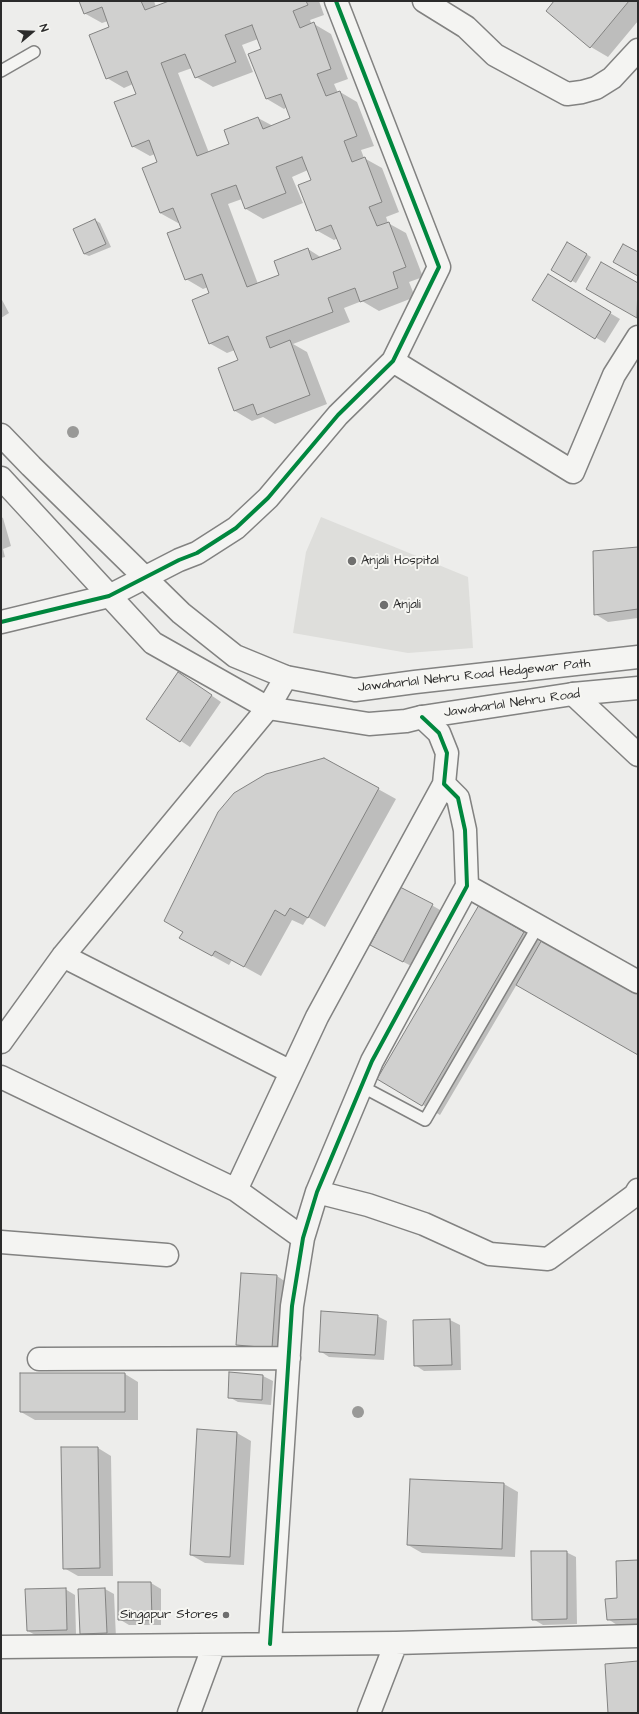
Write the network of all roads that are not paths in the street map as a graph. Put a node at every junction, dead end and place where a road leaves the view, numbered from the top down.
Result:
1 (336, 1) edge
2 (424, 1) edge
3 (638, 50) edge
4 (34, 52) dead end
5 (1, 71) edge
6 (638, 337) edge
7 (393, 361) junction
8 (1, 435) edge
9 (1, 478) edge
10 (145, 577) junction
11 (109, 596) junction
12 (1, 622) edge
13 (638, 658) edge
14 (286, 677) junction
15 (638, 688) edge
16 (573, 694) junction
17 (268, 708) junction
18 (422, 717) junction
19 (638, 755) edge
20 (444, 784) junction
21 (467, 886) junction
22 (538, 926) junction
23 (63, 956) junction
24 (638, 982) edge
25 (1, 1042) edge
26 (291, 1072) junction
27 (1, 1077) edge
28 (361, 1086) junction
29 (236, 1190) junction
30 (638, 1190) edge
31 (316, 1192) junction
32 (303, 1238) junction
33 (1, 1242) edge
34 (167, 1255) dead end
35 (289, 1358) junction
36 (39, 1359) dead end
37 (638, 1636) edge
38 (396, 1642) junction
39 (270, 1644) junction
40 (214, 1645) junction
41 (1, 1647) edge
42 (189, 1713) edge
43 (369, 1713) edge

1 - 7 street
2 - 3 street
4 - 5 lane
6 - 7 street
7 - 10 street
8 - 10 street, Jawaharlal Nehru Road Hedgewar Path
9 - 11 street
10 - 11 street
10 - 14 street, Jawaharlal Nehru Road Hedgewar Path
11 - 12 street
11 - 17 street
13 - 14 street, Jawaharlal Nehru Road Hedgewar Path
14 - 17 street
15 - 16 street, Jawaharlal Nehru Road
16 - 18 street, Jawaharlal Nehru Road
16 - 19 street
17 - 18 street, Jawaharlal Nehru Road
17 - 23 street
18 - 20 street
20 - 21 street
20 - 26 street
21 - 22 street
21 - 28 street
22 - 24 street
22 - 28 lane
23 - 25 street
23 - 26 street
26 - 29 street
27 - 29 street
28 - 31 street
29 - 32 street
30 - 31 street
31 - 32 street
32 - 35 street
33 - 34 street
35 - 36 street
35 - 39 street
37 - 38 street
38 - 39 street
38 - 43 street
39 - 40 street
40 - 41 street
40 - 42 street

